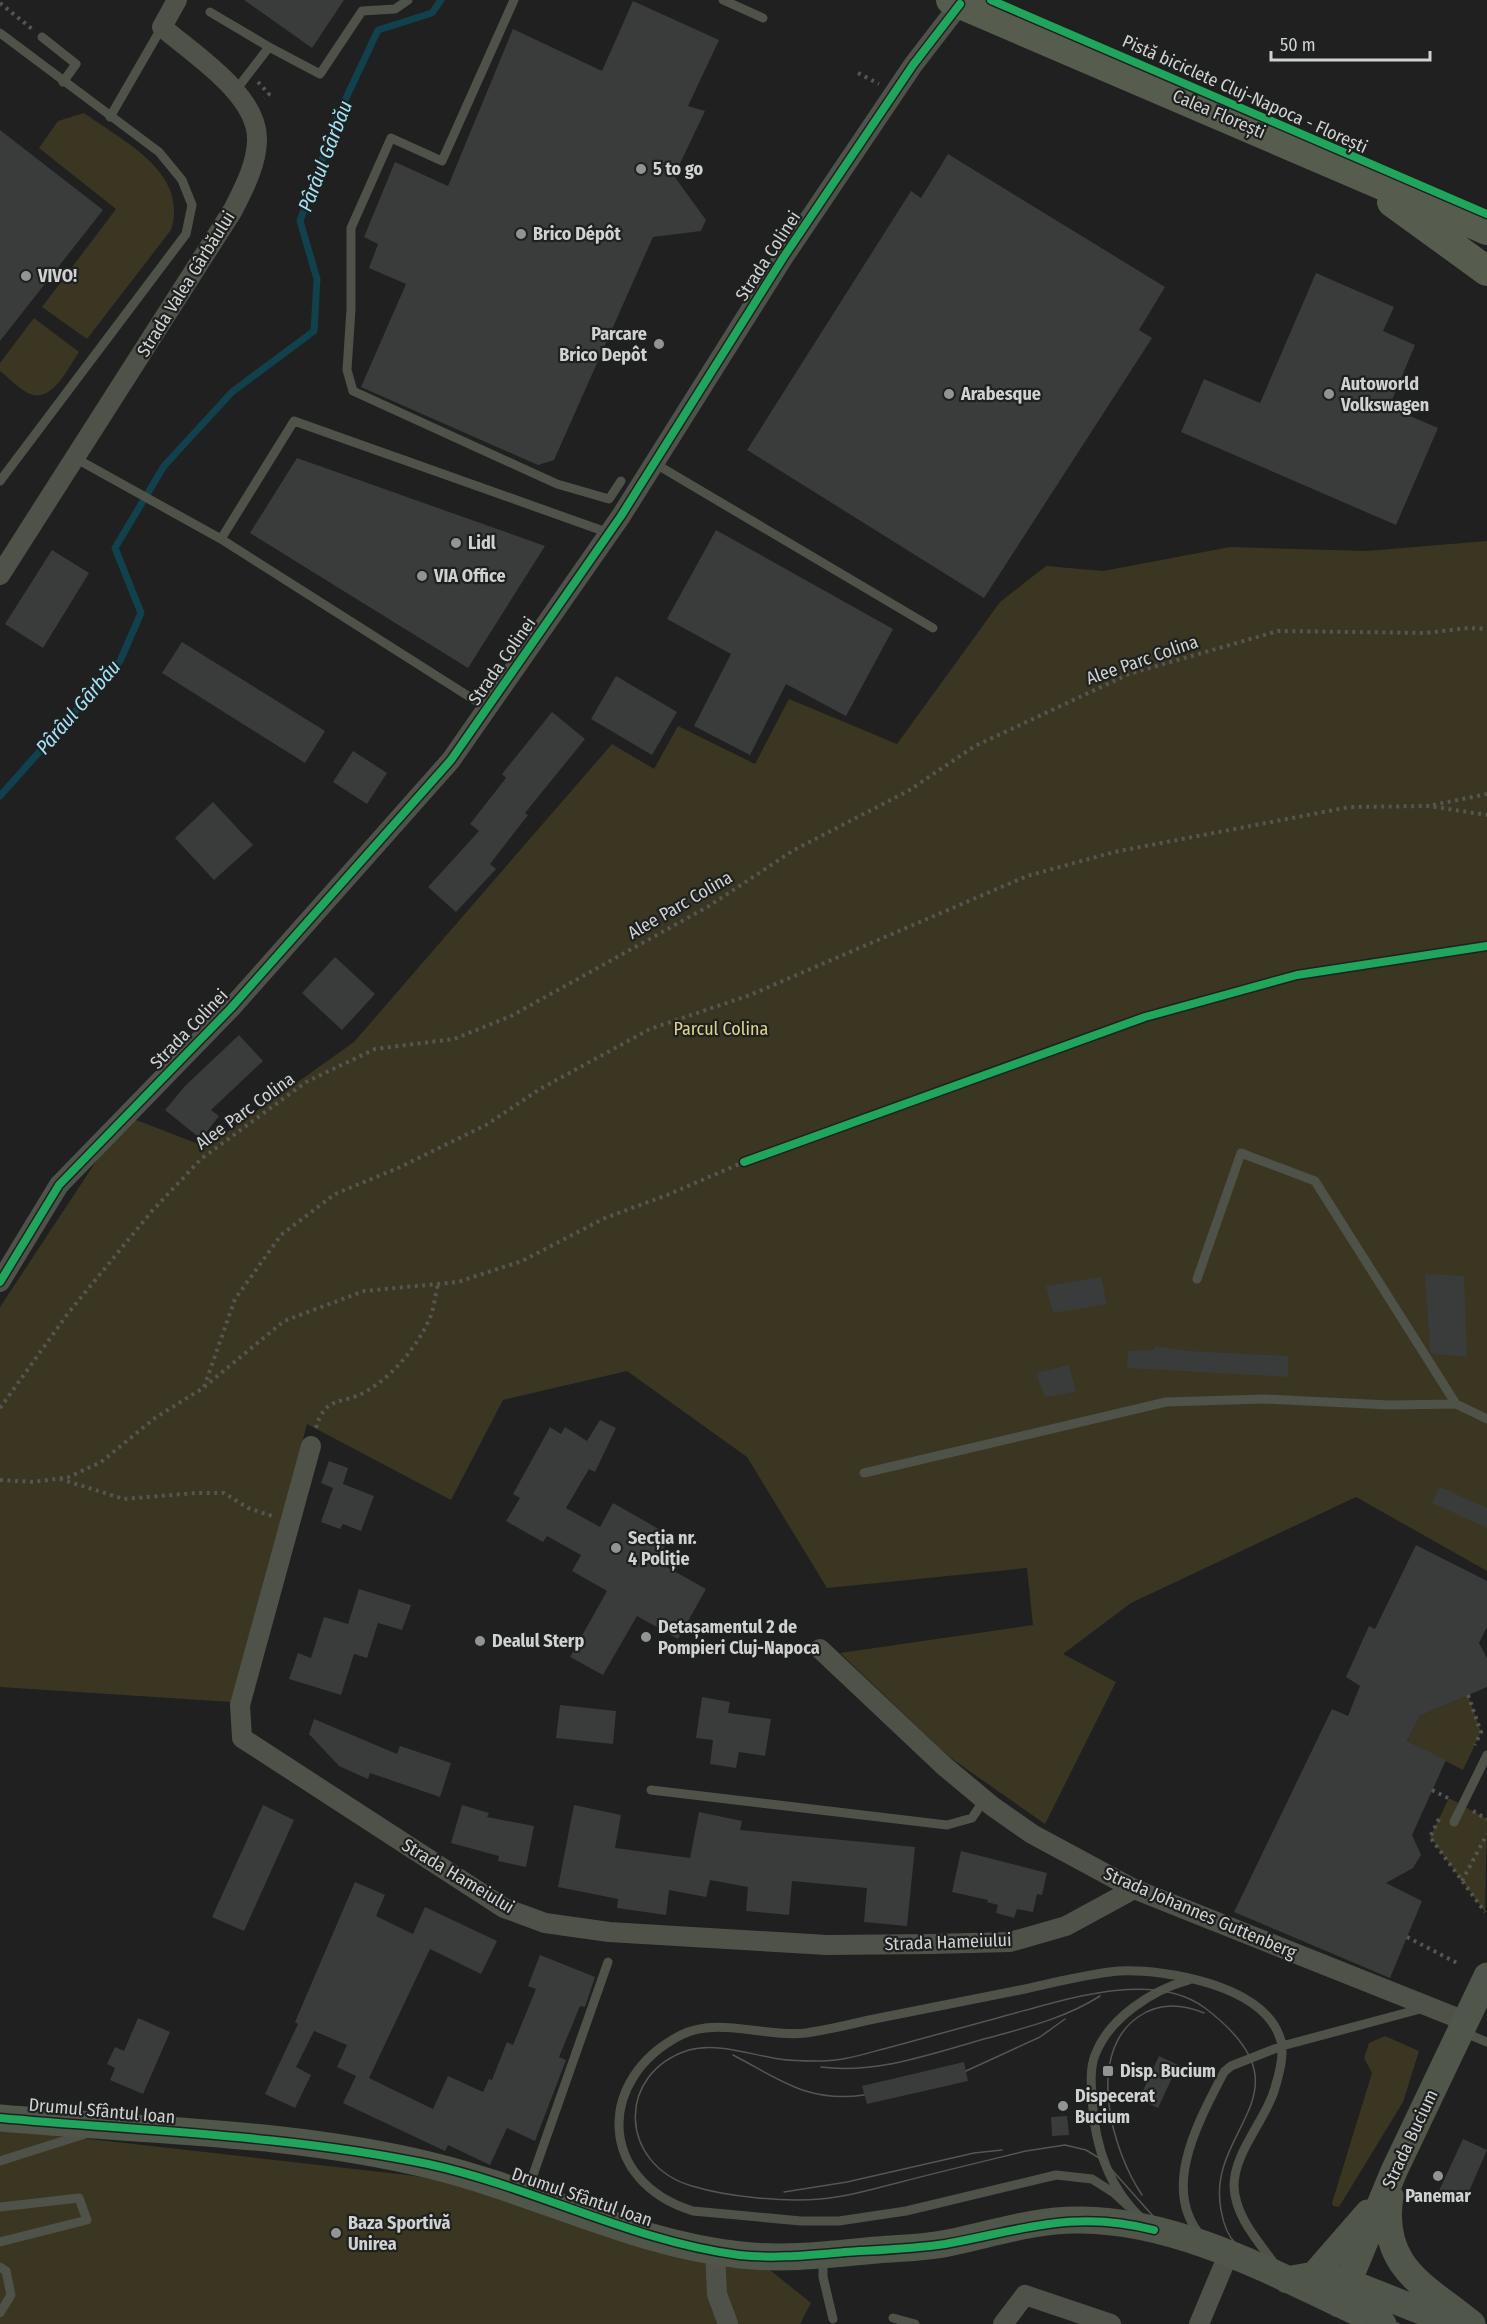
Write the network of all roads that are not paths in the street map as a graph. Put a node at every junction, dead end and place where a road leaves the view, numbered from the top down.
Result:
1 (177, 0) edge
2 (408, 0) edge
3 (514, 0) edge
4 (723, 0) edge
5 (955, 2) edge
6 (210, 12) dead end
7 (763, 18) dead end
8 (162, 27) junction
9 (0, 33) edge
10 (42, 37) road end
11 (269, 47) junction
12 (63, 82) junction
13 (236, 90) junction
14 (110, 117) junction
15 (1348, 170) junction
16 (1487, 230) edge
17 (1487, 271) edge
18 (75, 458) junction
19 (654, 463) junction
20 (0, 481) edge
21 (621, 481) dead end
22 (609, 533) junction
23 (221, 539) junction
24 (0, 575) edge
25 (933, 628) dead end
26 (487, 708) junction
27 (2, 1271) edge
28 (1197, 1279) dead end
29 (1456, 1404) junction
30 (1487, 1419) edge
31 (311, 1446) road end
32 (864, 1473) dead end
33 (820, 1648) dead end
34 (1487, 1755) edge
35 (651, 1790) dead end
36 (984, 1800) junction
37 (1454, 1822) dead end
38 (1134, 1889) junction
39 (608, 1962) dead end
40 (1487, 1976) edge
41 (1190, 1980) junction
42 (1429, 2006) junction
43 (1463, 2026) junction
44 (1487, 2042) edge
45 (1282, 2046) junction
46 (0, 2118) edge
47 (104, 2127) junction
48 (0, 2161) edge
49 (1394, 2171) junction
50 (526, 2194) junction
51 (1128, 2206) junction
52 (0, 2207) edge
53 (1154, 2230) junction
54 (0, 2242) edge
55 (715, 2251) junction
56 (1221, 2252) junction
57 (823, 2254) junction
58 (0, 2267) edge
59 (1314, 2275) junction
60 (1286, 2280) junction
61 (1344, 2293) junction
62 (0, 2313) edge
63 (893, 2318) dead end
64 (833, 2319) dead end
65 (728, 2324) edge
66 (915, 2324) edge
67 (1003, 2324) edge
68 (1111, 2324) edge
69 (1199, 2324) edge
70 (1383, 2324) edge
71 (1454, 2324) edge
72 (1472, 2324) edge

1 - 8 street
2 - 11 lane
3 - 21 lane
4 - 7 lane
5 - 15 main road, Calea Florești
5 - 19 street, Strada Colinei
6 - 11 lane
8 - 13 street, Strada Valea Gârbăului
8 - 14 lane
9 - 12 lane
10 - 12 lane
11 - 13 lane
12 - 14 lane
13 - 18 street, Strada Valea Gârbăului
14 - 20 lane
15 - 16 main road, Calea Florești
15 - 17 main road
18 - 23 lane
18 - 24 street, Strada Valea Gârbăului
19 - 22 street, Strada Colinei
19 - 25 lane
22 - 23 lane
22 - 26 street, Strada Colinei
23 - 26 lane
26 - 27 street, Strada Colinei
28 - 29 lane
29 - 30 lane
29 - 32 lane
31 - 38 street, Strada Hameiului
33 - 36 street, Strada Johannes Guttenberg
34 - 37 lane
35 - 36 lane
36 - 38 street, Strada Johannes Guttenberg
38 - 42 street, Strada Johannes Guttenberg
39 - 50 lane
40 - 43 main road, Strada Bucium
41 - 45 lane
41 - 51 lane
41 - 51 lane
42 - 43 street, Strada Johannes Guttenberg
42 - 45 lane
43 - 44 lane
43 - 49 main road, Strada Bucium
45 - 56 lane
45 - 60 lane
46 - 47 main road, Drumul Sfântul Ioan
47 - 48 lane
47 - 50 main road, Drumul Sfântul Ioan
49 - 59 main road
49 - 61 main road, Strada Bucium
49 - 72 main road
50 - 55 main road, Drumul Sfântul Ioan
51 - 53 lane
52 - 54 lane
53 - 56 main road, Drumul Sfântul Ioan
53 - 57 main road, Drumul Sfântul Ioan
55 - 57 main road, Drumul Sfântul Ioan
55 - 65 street
56 - 60 main road, Drumul Sfântul Ioan
56 - 69 street
57 - 64 lane
58 - 62 lane
59 - 60 main road
59 - 61 main road
60 - 61 main road, Drumul Sfântul Ioan
61 - 70 main road
61 - 71 main road
63 - 66 lane
67 - 68 street

